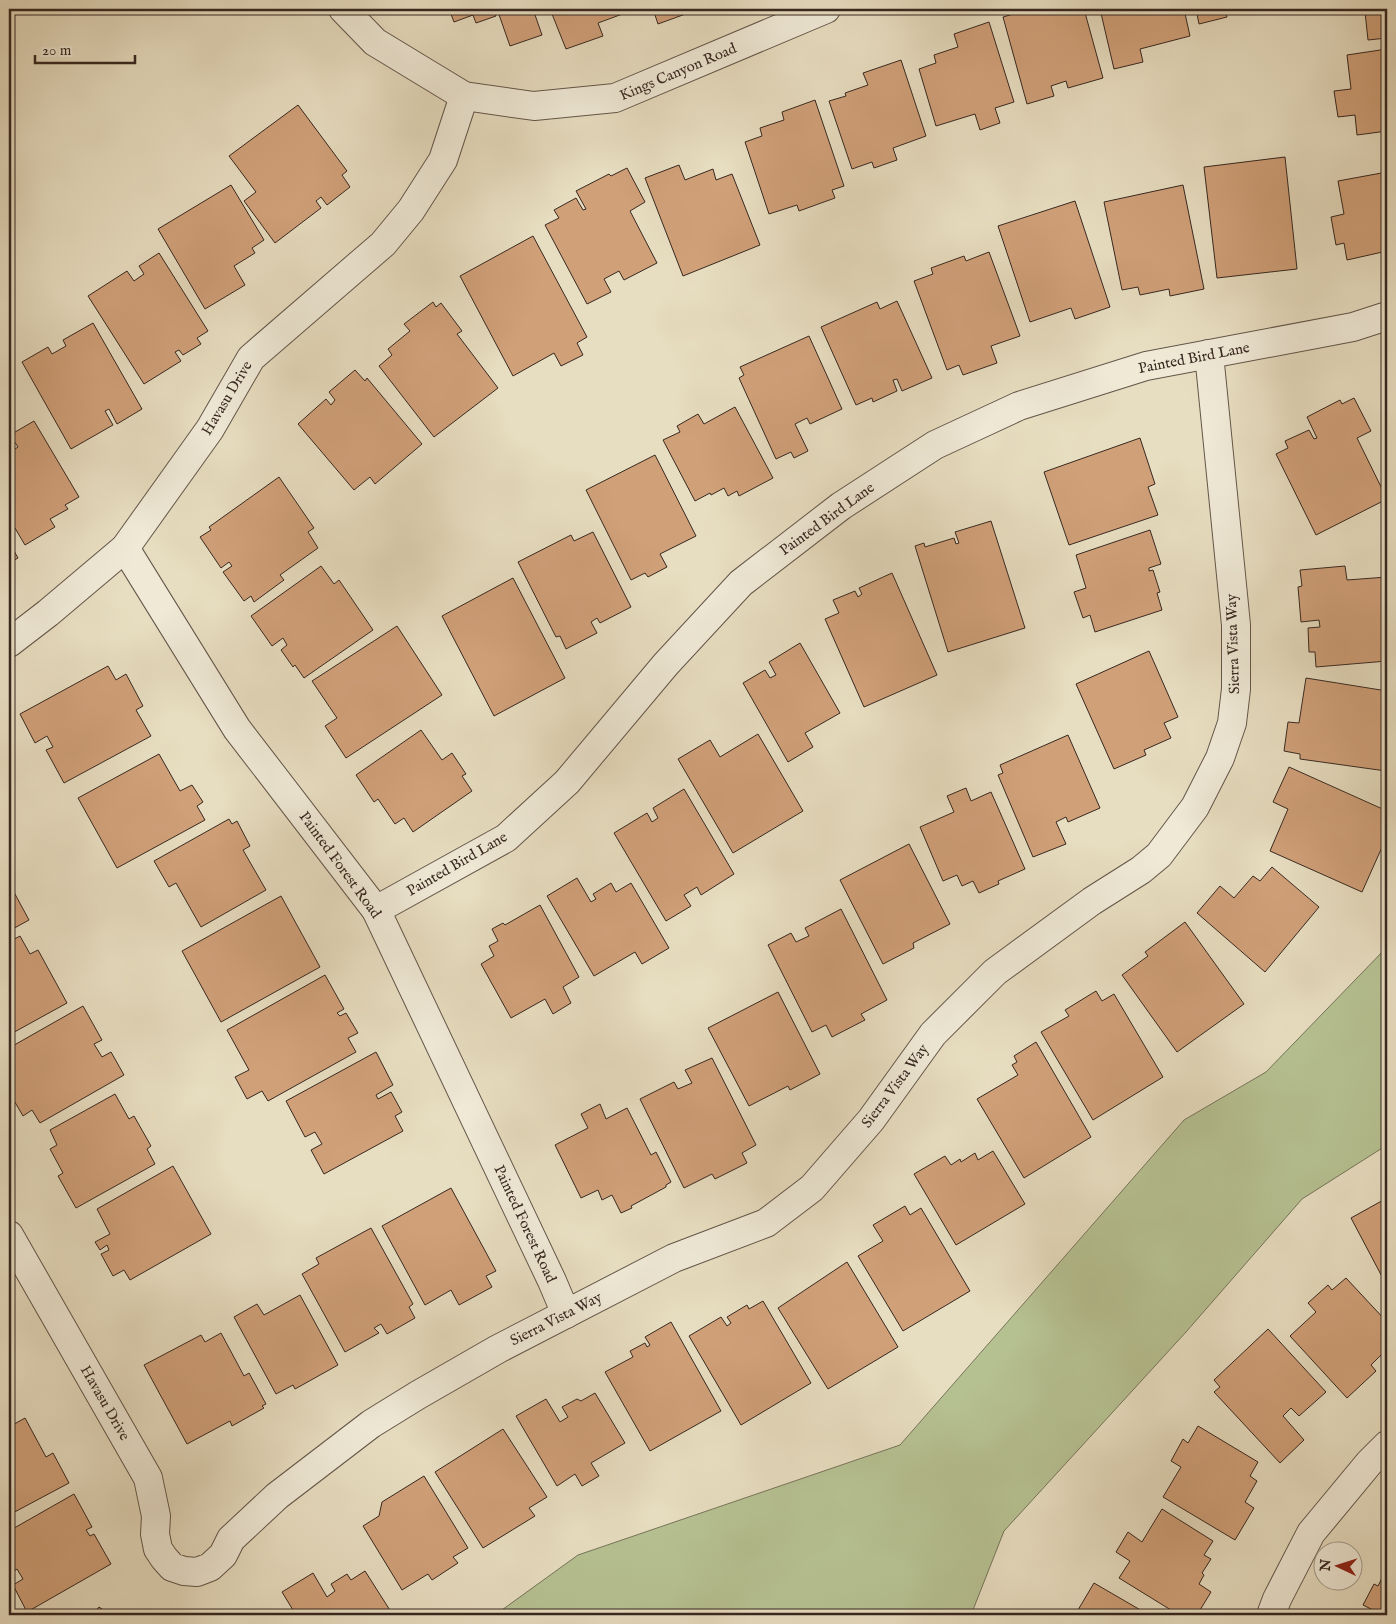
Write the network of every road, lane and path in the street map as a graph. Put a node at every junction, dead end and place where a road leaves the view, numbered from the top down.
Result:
1 (343, 9) edge
2 (826, 9) edge
3 (464, 96) junction
4 (1387, 316) edge
5 (1209, 354) junction
6 (126, 548) junction
7 (9, 643) edge
8 (376, 910) junction
9 (9, 1235) edge
10 (566, 1314) junction
11 (1387, 1445) edge
12 (184, 1571) joint
13 (1271, 1615) edge

1 - 3 street, Kings Canyon Road
2 - 3 street, Kings Canyon Road
3 - 6 street, Havasu Drive
4 - 5 street, Painted Bird Lane
5 - 8 street, Painted Bird Lane
5 - 10 street, Sierra Vista Way
6 - 7 street, Havasu Drive
6 - 8 street, Painted Forest Road
8 - 10 street, Painted Forest Road
9 - 12 street, Havasu Drive
10 - 12 street, Sierra Vista Way
11 - 13 street

